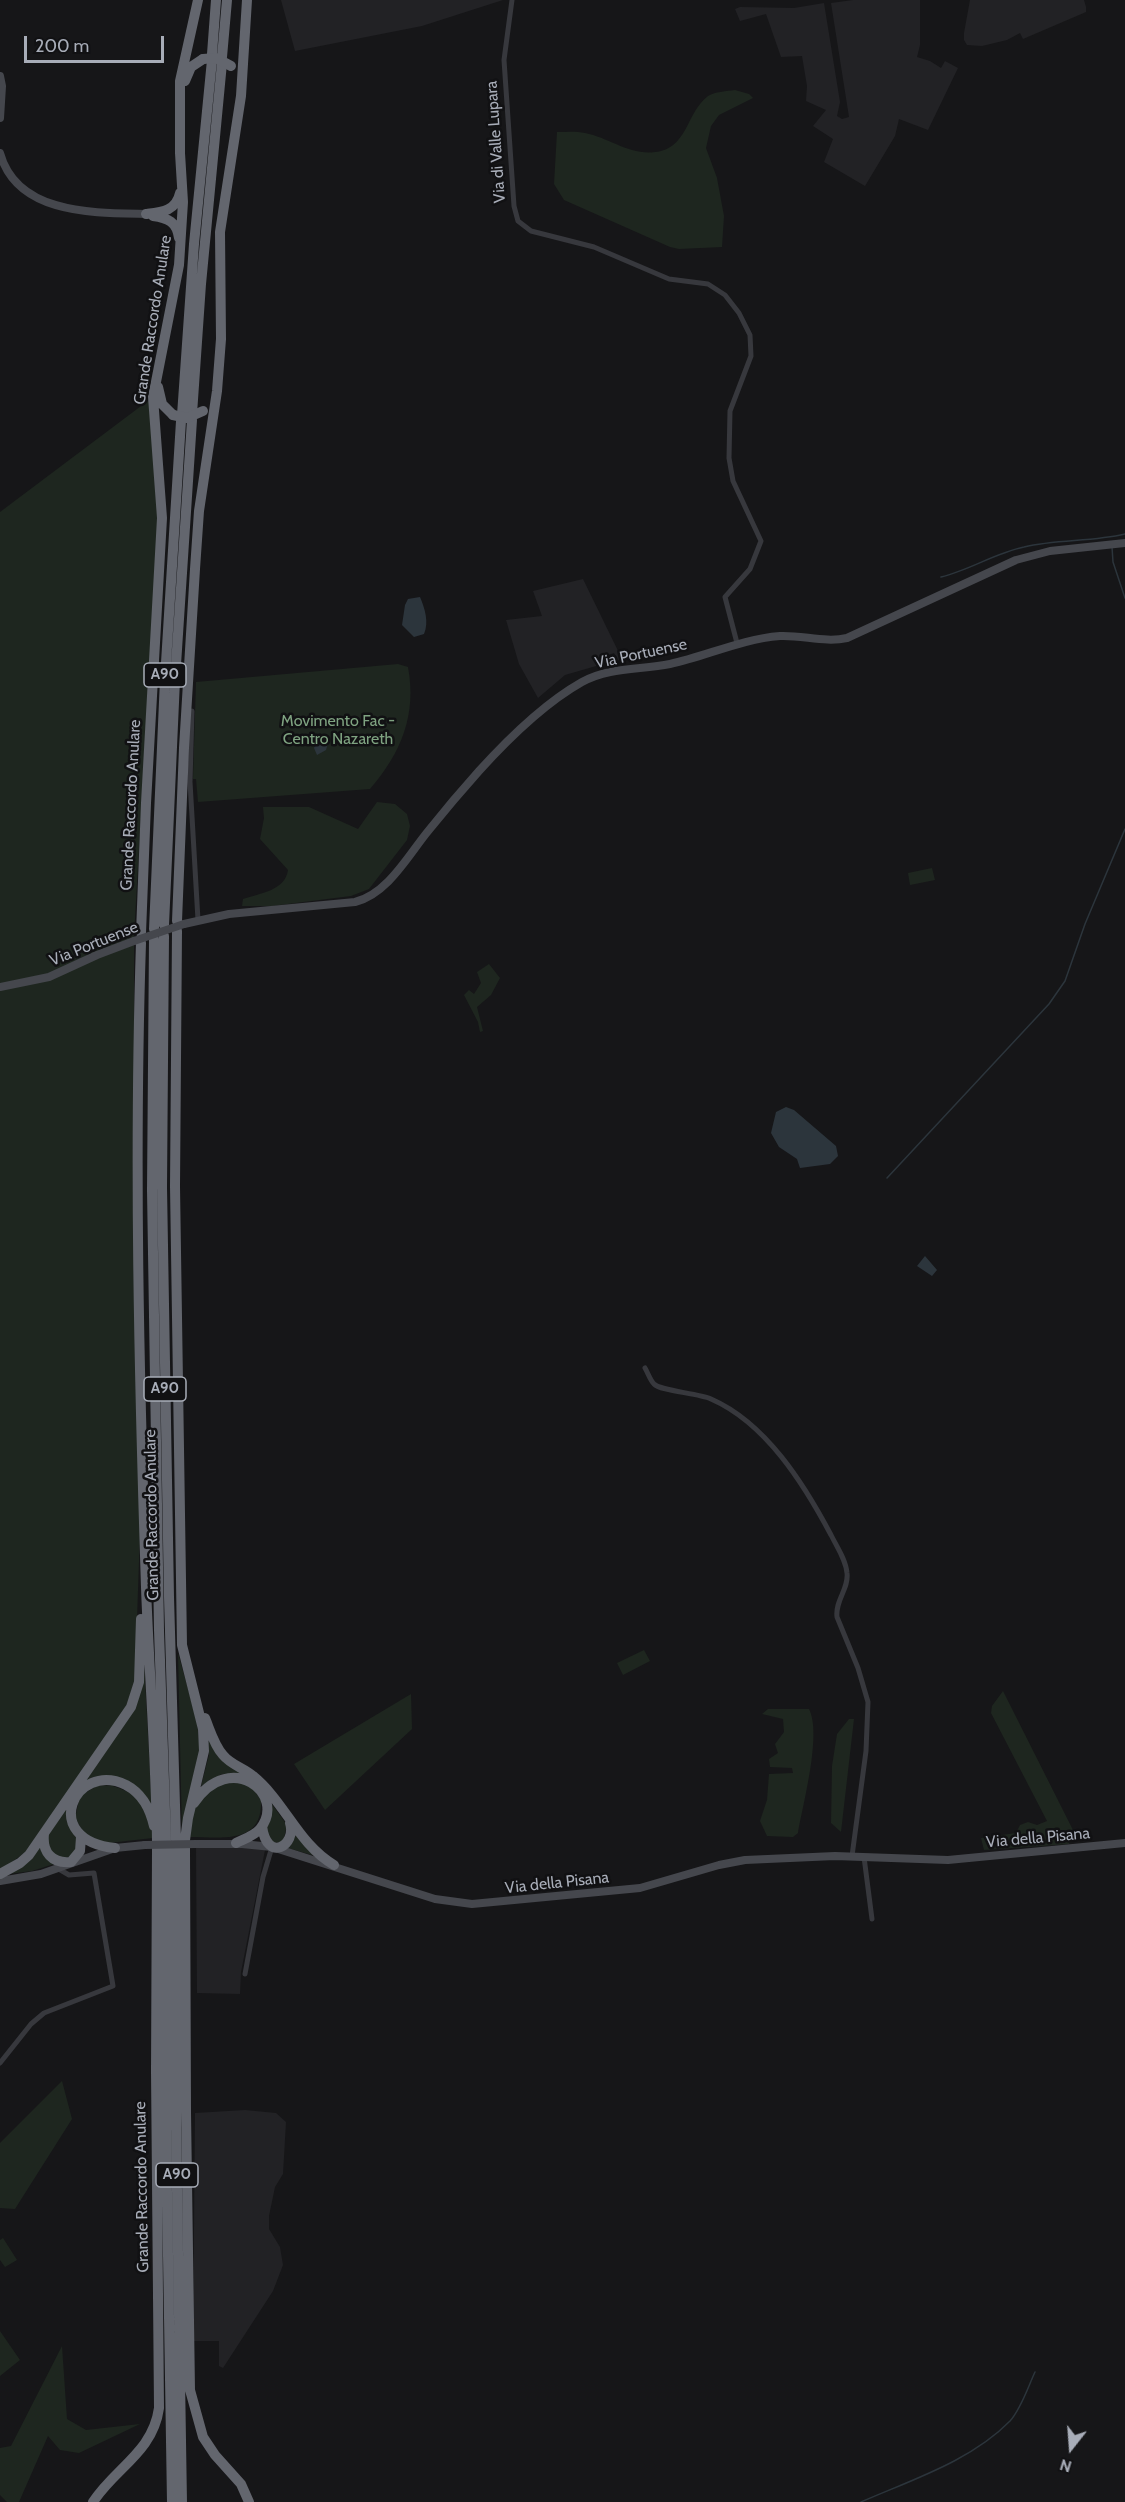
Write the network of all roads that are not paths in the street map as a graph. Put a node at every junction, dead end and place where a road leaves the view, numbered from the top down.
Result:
1 (198, 0) edge
2 (216, 0) edge
3 (227, 0) edge
4 (247, 0) edge
5 (512, 0) edge
6 (217, 60) junction
7 (0, 76) edge
8 (238, 110) junction
9 (0, 118) edge
10 (0, 153) edge
11 (180, 153) junction
12 (146, 214) junction
13 (179, 265) junction
14 (159, 356) junction
15 (219, 360) junction
16 (187, 416) junction
17 (1125, 543) edge
18 (737, 643) junction
19 (192, 711) dead end
20 (198, 920) junction
21 (179, 925) junction
22 (138, 939) junction
23 (0, 987) edge
24 (645, 1368) dead end
25 (144, 1514) junction
26 (184, 1661) junction
27 (190, 1808) junction
28 (288, 1820) junction
29 (262, 1826) junction
30 (44, 1834) junction
31 (81, 1837) junction
32 (172, 1843) junction
33 (1125, 1843) edge
34 (236, 1844) junction
35 (115, 1848) junction
36 (272, 1848) junction
37 (852, 1856) junction
38 (864, 1857) junction
39 (71, 1862) junction
40 (334, 1865) junction
41 (57, 1868) junction
42 (0, 1874) edge
43 (0, 1881) edge
44 (872, 1919) dead end
45 (245, 1974) dead end
46 (0, 2063) edge
47 (93, 2502) edge
48 (172, 2502) edge
49 (182, 2502) edge
50 (249, 2502) edge

1 - 11 highway, Grande Raccordo Anulare
2 - 6 highway, Grande Raccordo Anulare / A90
3 - 6 highway, Grande Raccordo Anulare / A90
4 - 8 highway, Grande Raccordo Anulare
5 - 18 street, Via di Valle Lupara
6 - 8 highway
6 - 13 highway
6 - 16 highway, Grande Raccordo Anulare / A90
7 - 9 main road
8 - 15 highway, Grande Raccordo Anulare
10 - 12 main road
11 - 12 highway
11 - 13 highway, Grande Raccordo Anulare
12 - 13 highway
13 - 14 highway, Grande Raccordo Anulare
14 - 16 highway
14 - 22 highway, Grande Raccordo Anulare
15 - 16 highway
15 - 21 highway, Grande Raccordo Anulare
16 - 32 highway, Grande Raccordo Anulare / A90
17 - 18 main road, Via Portuense
18 - 20 main road, Via Portuense
19 - 20 street
20 - 21 main road, Via Portuense
21 - 22 main road, Via Portuense, bridge
21 - 26 highway, Grande Raccordo Anulare
22 - 23 main road, Via Portuense
22 - 25 highway, Grande Raccordo Anulare
24 - 37 street
25 - 30 highway
25 - 32 highway
26 - 27 highway, Grande Raccordo Anulare
26 - 28 highway
27 - 29 highway
27 - 32 highway, Grande Raccordo Anulare
28 - 36 highway
28 - 40 highway
29 - 34 highway
29 - 36 highway
30 - 39 highway
30 - 42 highway
31 - 32 highway
31 - 35 highway
31 - 39 highway
32 - 34 main road, Via della Pisana
32 - 35 main road, Via della Pisana, bridge
32 - 47 highway, Grande Raccordo Anulare
32 - 48 highway, Grande Raccordo Anulare / A90
32 - 49 highway, Grande Raccordo Anulare / A90
32 - 50 highway, Grande Raccordo Anulare
33 - 38 main road, Via della Pisana
34 - 36 main road, Via della Pisana
35 - 39 main road, Via della Pisana
36 - 40 main road, Via della Pisana
36 - 45 street
37 - 38 main road, Via della Pisana
37 - 40 main road, Via della Pisana
38 - 44 street
39 - 41 main road, Via della Pisana
41 - 43 main road, Via della Pisana
41 - 46 street

